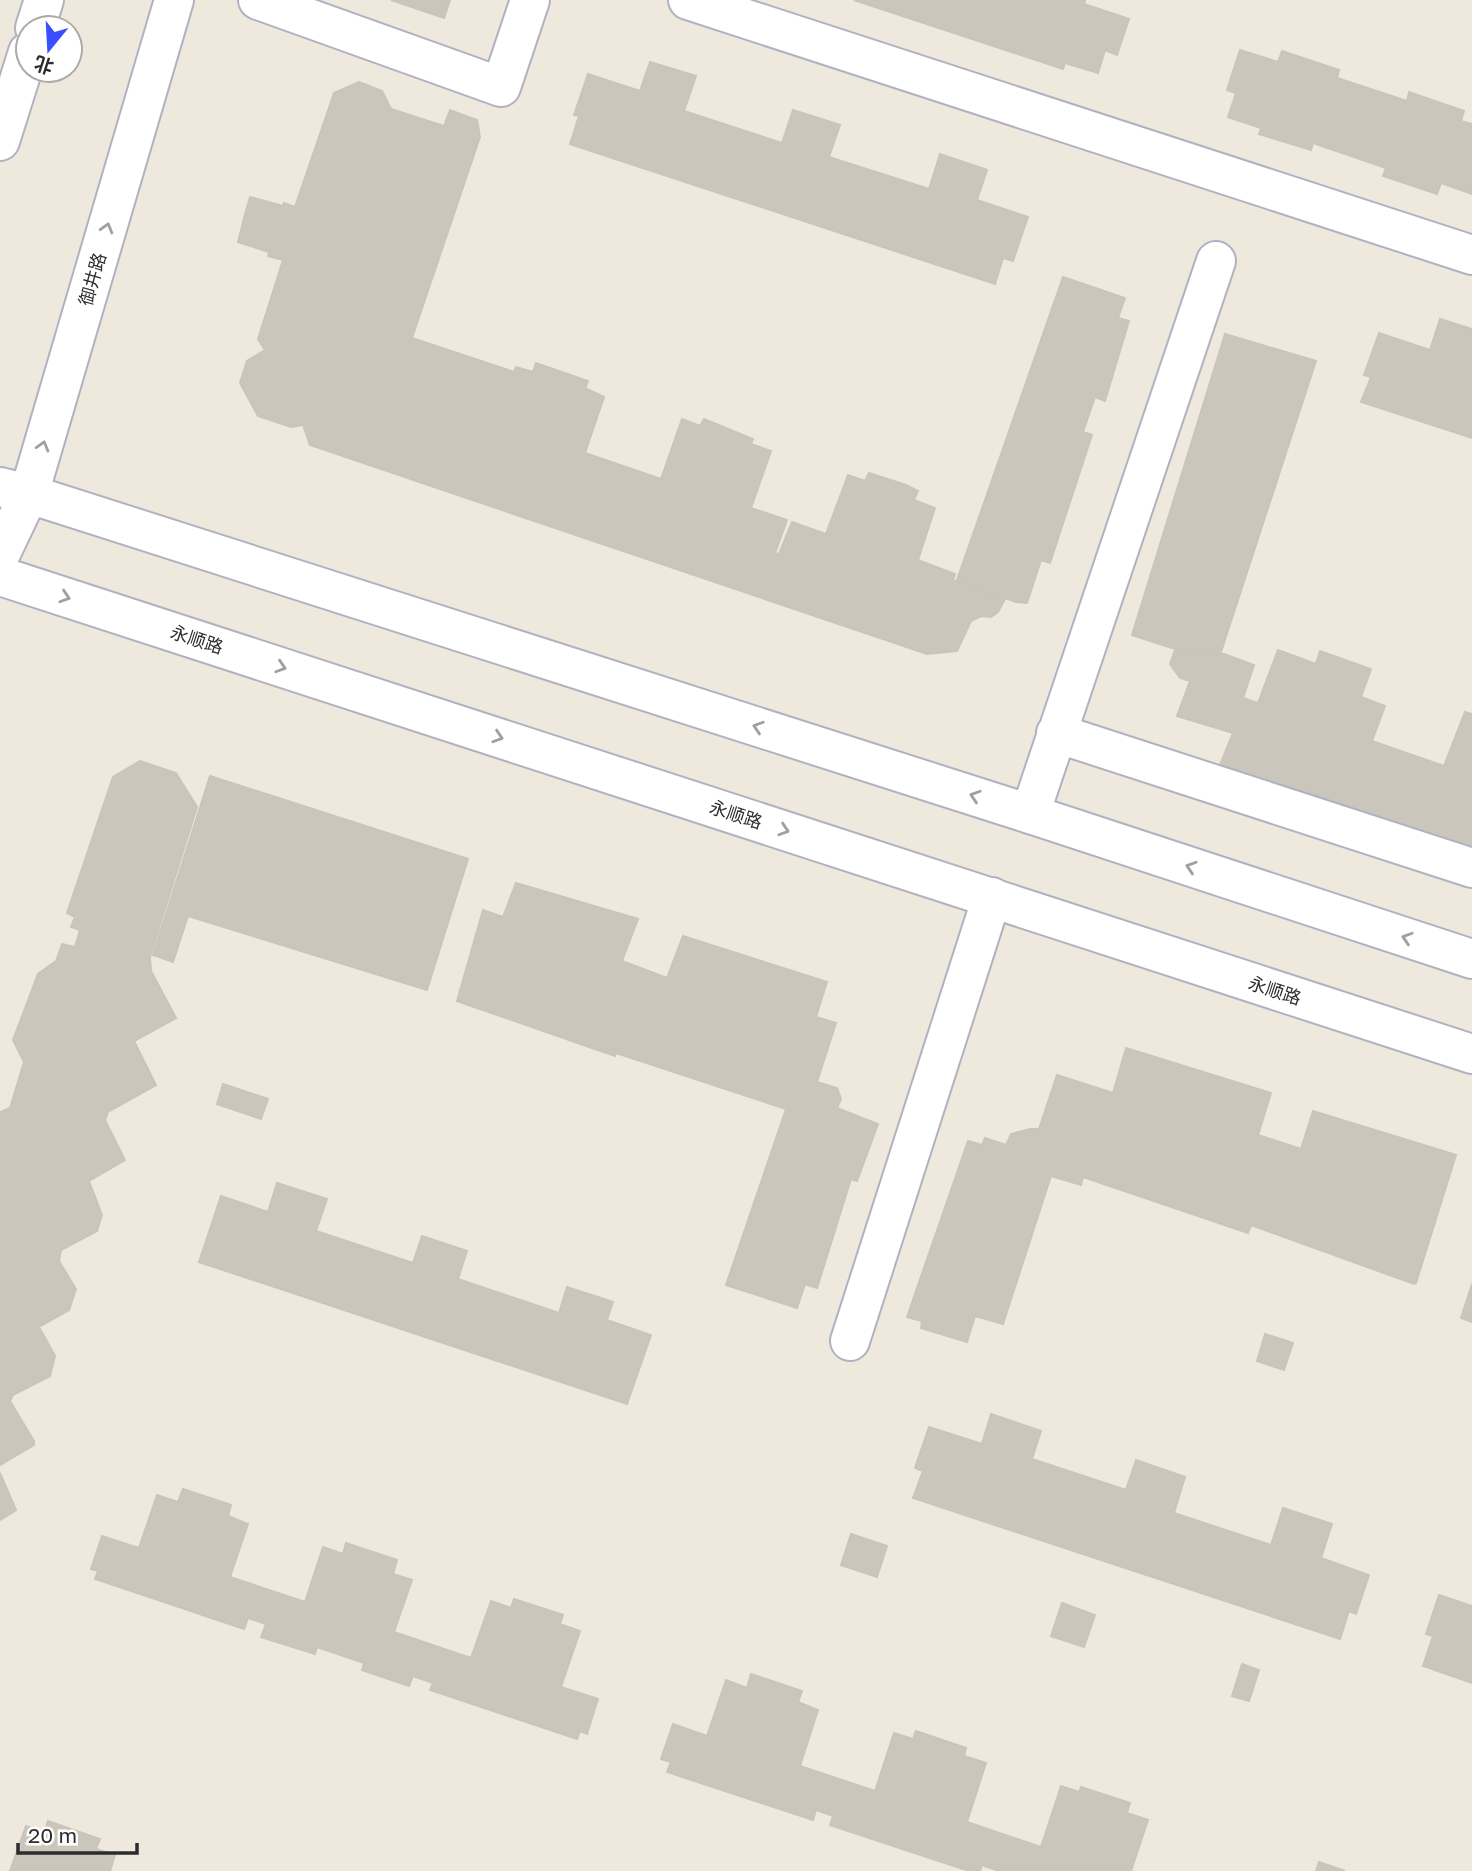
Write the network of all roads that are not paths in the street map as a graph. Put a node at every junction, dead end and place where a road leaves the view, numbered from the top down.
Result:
1 (174, 0) edge
2 (258, 0) edge
3 (530, 0) edge
4 (688, 0) edge
5 (18, 84) edge
6 (0, 141) edge
7 (1472, 255) edge
8 (1216, 261) dead end
9 (14, 490) edge
10 (0, 555) edge
11 (0, 576) edge
12 (1056, 733) junction
13 (1030, 814) junction
14 (1472, 868) edge
15 (992, 897) junction
16 (1472, 959) edge
17 (1472, 1054) edge
18 (850, 1341) dead end

9 -> 1 street, 御井路
2 - 3 street
4 - 7 street
5 - 6 street
8 - 12 street
9 - 10 street, 御井路
13 -> 9 street
11 -> 15 street, 永顺路
12 - 13 street
12 - 14 street
16 -> 13 street
15 - 17 street, 永顺路
15 - 18 street

